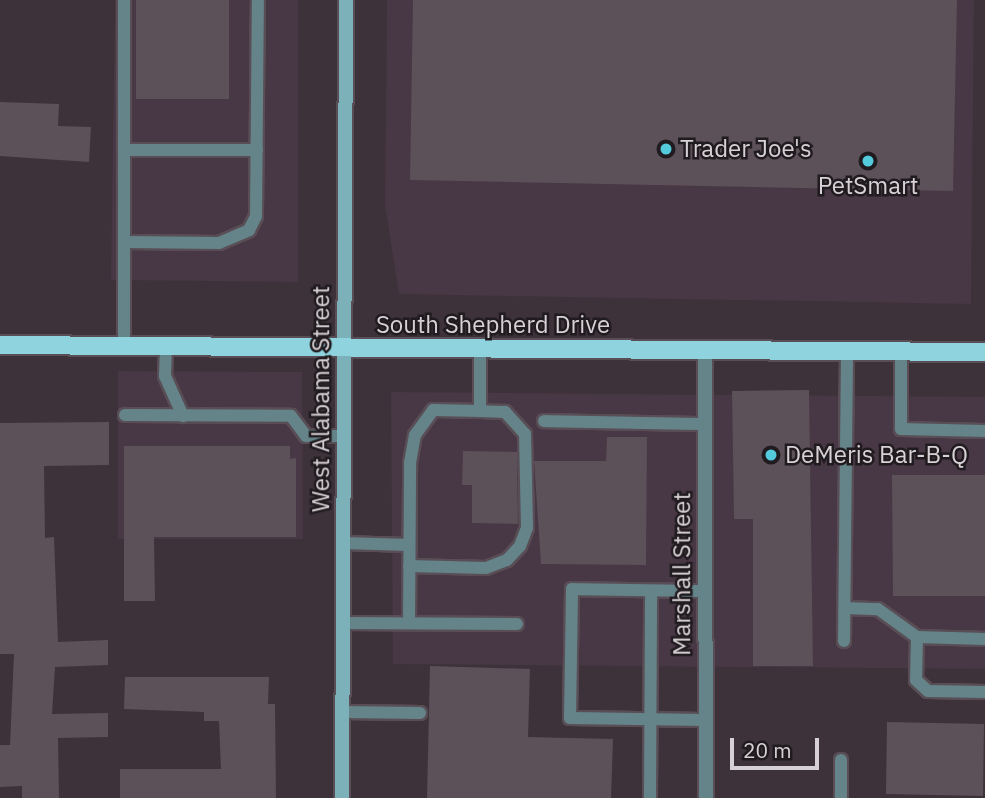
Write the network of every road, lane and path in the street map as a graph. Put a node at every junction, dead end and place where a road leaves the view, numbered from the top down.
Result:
1 (124, 0) edge
2 (258, 0) edge
3 (346, 0) edge
4 (124, 149) junction
5 (257, 150) junction
6 (125, 242) junction
7 (0, 345) edge
8 (124, 346) junction
9 (166, 347) junction
10 (344, 348) junction
11 (480, 349) junction
12 (705, 351) junction
13 (847, 351) junction
14 (901, 352) junction
15 (985, 352) edge
16 (480, 411) junction
17 (125, 415) dead end
18 (183, 416) junction
19 (544, 421) dead end
20 (705, 424) junction
21 (985, 431) edge
22 (343, 436) junction
23 (343, 543) junction
24 (409, 545) junction
25 (409, 566) junction
26 (651, 590) junction
27 (705, 592) junction
28 (845, 608) junction
29 (343, 623) junction
30 (409, 623) junction
31 (517, 624) dead end
32 (917, 637) junction
33 (985, 639) edge
34 (844, 641) dead end
35 (985, 692) edge
36 (342, 712) junction
37 (420, 713) dead end
38 (651, 719) junction
39 (705, 720) junction
40 (841, 760) dead end
41 (342, 798) edge
42 (650, 798) edge
43 (706, 798) edge
44 (841, 798) edge

1 - 4 lane
2 - 5 lane
3 - 10 street, West Alabama Street
4 - 5 lane
4 - 6 lane
5 - 6 lane
6 - 8 lane
7 - 8 main road, South Shepherd Drive
8 - 9 main road, South Shepherd Drive
9 - 10 main road, South Shepherd Drive
9 - 18 lane
10 - 11 main road, South Shepherd Drive
10 - 22 street, West Alabama Street
11 - 12 main road, South Shepherd Drive
11 - 16 lane
12 - 13 main road, South Shepherd Drive
12 - 20 street, Marshall Street
13 - 14 main road, South Shepherd Drive
13 - 28 lane
14 - 15 main road, South Shepherd Drive
14 - 21 lane
16 - 24 lane
16 - 25 lane
17 - 18 lane
18 - 22 lane
19 - 20 lane
20 - 27 street, Marshall Street
22 - 23 street, West Alabama Street
23 - 24 lane
23 - 29 street, West Alabama Street
24 - 25 lane
25 - 30 lane
26 - 27 lane
26 - 38 lane
26 - 38 lane
27 - 39 street, Marshall Street
28 - 32 lane
28 - 34 lane
29 - 30 lane
29 - 36 street, West Alabama Street
30 - 31 lane
32 - 33 lane
32 - 35 lane
36 - 37 lane
36 - 41 street, West Alabama Street
38 - 39 lane
38 - 42 lane
39 - 43 street, Marshall Street
40 - 44 lane

